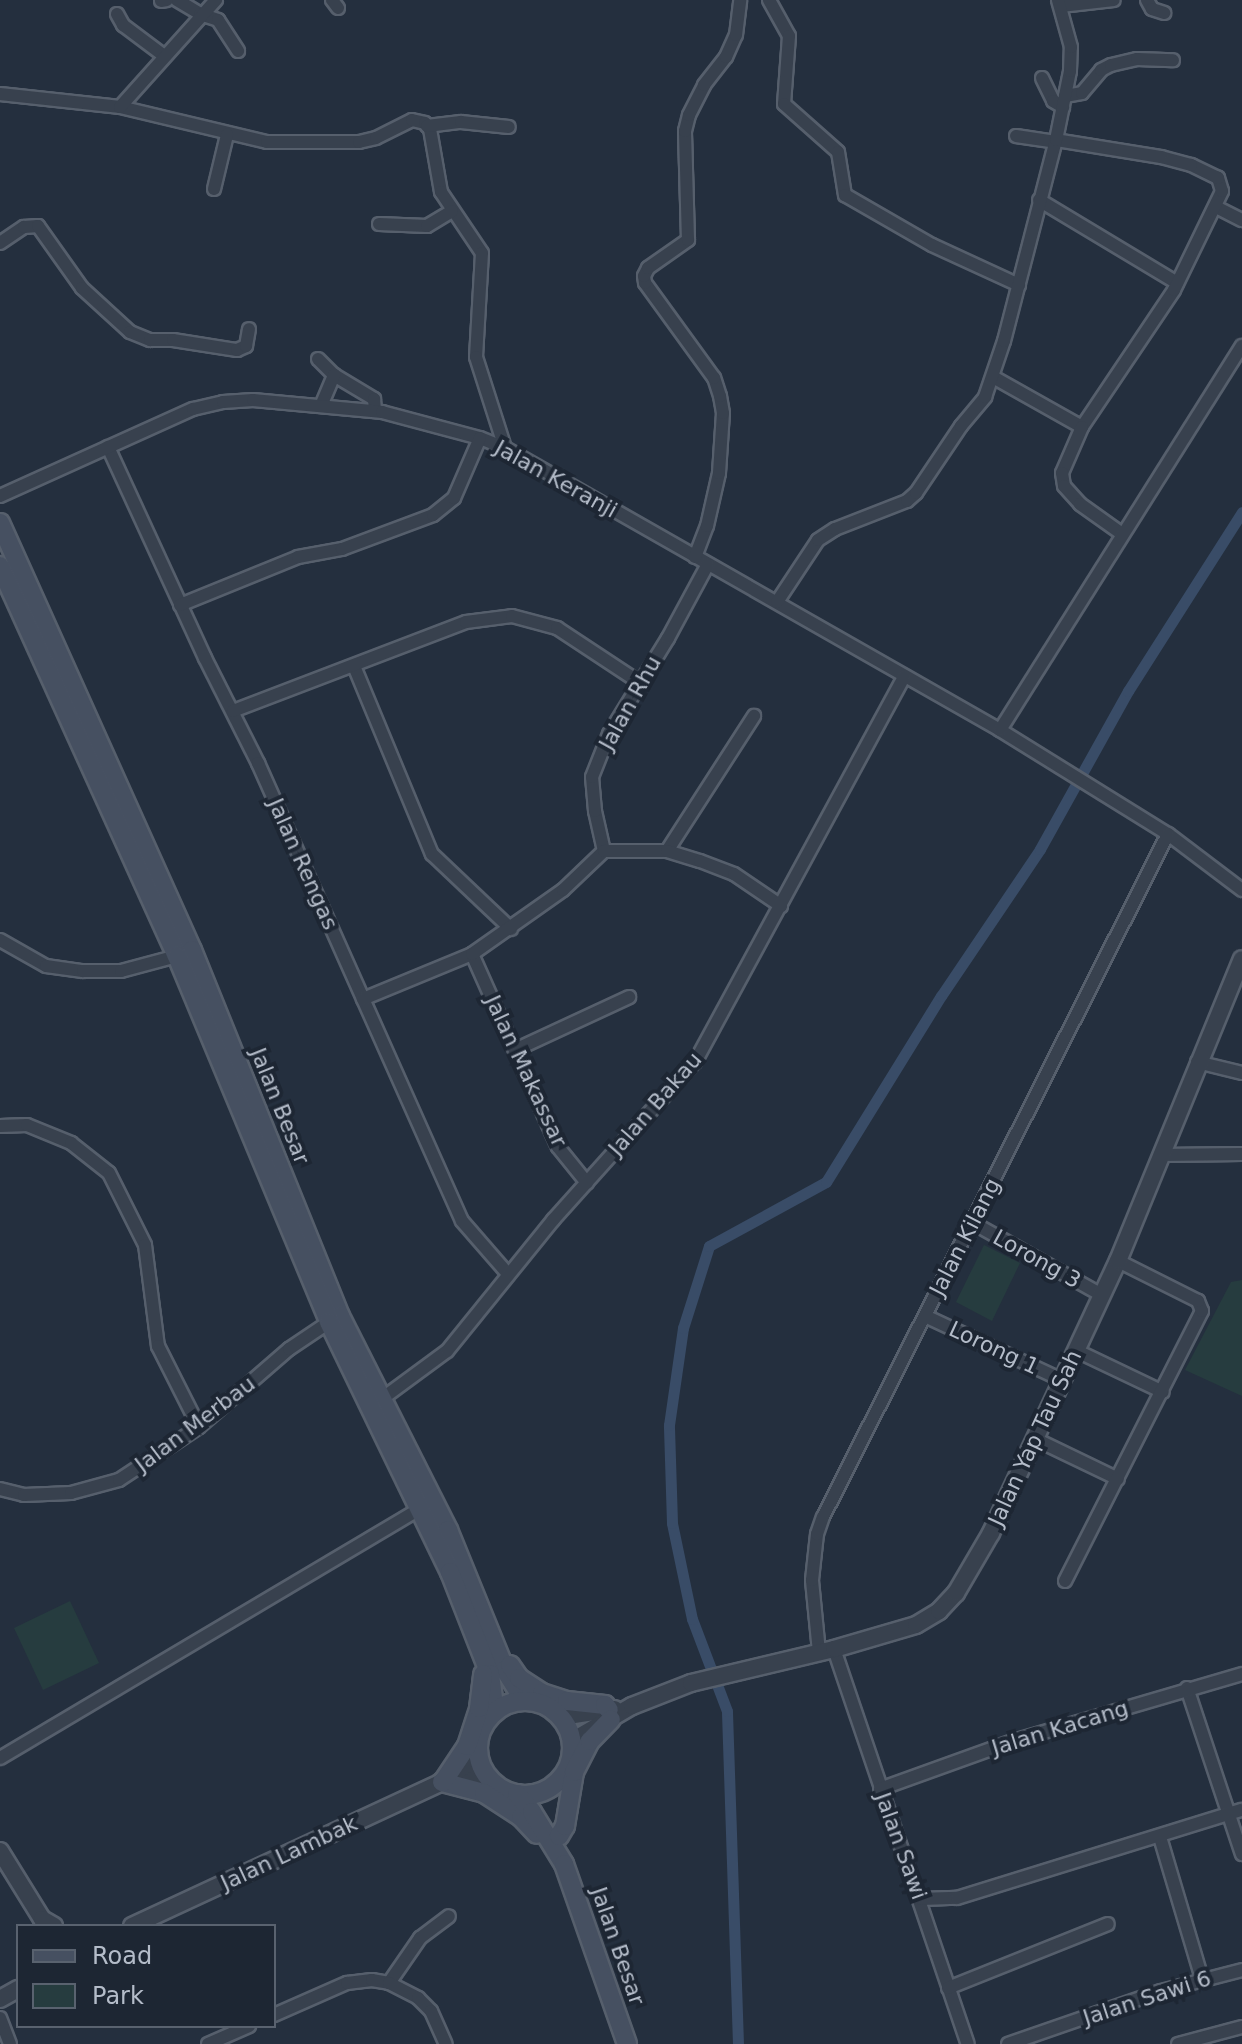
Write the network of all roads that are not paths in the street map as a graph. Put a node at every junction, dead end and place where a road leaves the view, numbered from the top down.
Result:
1 (177, 0) edge
2 (216, 0) edge
3 (740, 0) edge
4 (769, 0) edge
5 (1114, 0) edge
6 (1147, 0) edge
7 (1059, 3) edge
8 (1164, 13) dead end
9 (117, 14) dead end
10 (200, 14) junction
11 (238, 51) dead end
12 (163, 55) junction
13 (1173, 60) dead end
14 (1042, 78) dead end
15 (0, 94) edge
16 (1064, 101) junction
17 (120, 107) junction
18 (427, 126) junction
19 (509, 127) dead end
20 (227, 135) junction
21 (1016, 136) dead end
22 (1056, 141) junction
23 (214, 189) dead end
24 (1039, 200) junction
25 (1216, 207) junction
26 (452, 211) junction
27 (1242, 220) edge
28 (379, 224) dead end
29 (0, 243) edge
30 (1177, 283) junction
31 (1019, 285) junction
32 (249, 329) dead end
33 (1242, 346) edge
34 (318, 359) dead end
35 (334, 375) junction
36 (993, 377) junction
37 (321, 406) junction
38 (375, 411) junction
39 (1082, 427) junction
40 (480, 438) junction
41 (108, 447) junction
42 (505, 448) junction
43 (0, 496) edge
44 (0, 523) edge
45 (1122, 534) junction
46 (695, 557) junction
47 (708, 564) junction
48 (0, 566) edge
49 (777, 602) junction
50 (180, 605) junction
51 (354, 666) junction
52 (905, 676) junction
53 (639, 682) junction
54 (233, 711) junction
55 (754, 716) dead end
56 (1000, 730) junction
57 (1168, 834) junction
58 (604, 851) junction
59 (667, 851) junction
60 (1242, 890) edge
61 (781, 906) junction
62 (511, 929) junction
63 (0, 940) edge
64 (472, 954) junction
65 (177, 956) junction
66 (1242, 960) edge
67 (629, 997) dead end
68 (363, 999) junction
69 (515, 1050) junction
70 (1197, 1062) junction
71 (1242, 1073) edge
72 (0, 1126) edge
73 (1242, 1154) edge
74 (1161, 1155) junction
75 (587, 1183) junction
76 (973, 1223) junction
77 (1118, 1261) junction
78 (508, 1274) junction
79 (1102, 1295) junction
80 (925, 1316) junction
81 (329, 1322) junction
82 (1077, 1351) junction
83 (1062, 1380) junction
84 (1163, 1392) junction
85 (383, 1398) junction
86 (199, 1427) junction
87 (1035, 1439) junction
88 (1118, 1479) junction
89 (0, 1489) edge
90 (418, 1510) junction
91 (1065, 1581) dead end
92 (489, 1650) junction
93 (827, 1651) junction
94 (1242, 1674) edge
95 (1187, 1688) junction
96 (524, 1701) junction
97 (495, 1712) junction
98 (610, 1714) junction
99 (561, 1717) junction
100 (572, 1741) junction
101 (479, 1756) junction
102 (0, 1758) edge
103 (488, 1777) junction
104 (443, 1781) junction
105 (552, 1787) junction
106 (880, 1789) junction
107 (517, 1794) junction
108 (1236, 1812) edge
109 (1160, 1837) junction
110 (554, 1838) junction
111 (0, 1851) edge
112 (1242, 1854) edge
113 (921, 1899) junction
114 (449, 1916) dead end
115 (46, 1924) edge
116 (136, 1924) edge
117 (1108, 1924) dead end
118 (1242, 1970) edge
119 (1202, 1979) junction
120 (389, 1983) junction
121 (948, 1988) junction
122 (276, 2014) edge
123 (0, 2018) edge
124 (1242, 2027) edge
125 (244, 2028) edge
126 (10, 2044) edge
127 (208, 2044) edge
128 (446, 2044) edge
129 (627, 2044) edge
130 (968, 2044) edge
131 (1008, 2044) edge
132 (1178, 2044) edge

1 - 10 street
2 - 10 street
3 - 46 street
4 - 31 street
5 - 7 street
6 - 8 street
7 - 16 street
9 - 12 street
10 - 11 street
10 - 12 street
12 - 17 street
13 - 16 street
14 - 16 street
15 - 17 street
16 - 22 street
17 - 20 street
18 - 19 street
18 - 20 street
18 - 26 street
20 - 23 street
21 - 22 street
22 - 24 street
22 - 25 street
24 - 30 street
24 - 31 street
25 - 27 street
25 - 30 street
26 - 28 street
26 - 42 street
29 - 32 street
30 - 39 street
31 - 36 street
33 - 45 street
34 - 35 street
35 - 37 street
35 - 38 street
36 - 39 street
36 - 49 street
37 - 38 street, Jalan Keranji
37 - 41 street, Jalan Keranji
38 - 40 street, Jalan Keranji
39 - 45 street
40 - 42 street, Jalan Keranji
40 - 50 street
41 - 43 street, Jalan Keranji
41 - 50 street, Jalan Rengas
42 - 46 street, Jalan Keranji
44 - 85 main road, Jalan Besar
45 - 56 street
46 - 47 street, Jalan Keranji
47 - 49 street, Jalan Keranji
47 - 53 street, Jalan Rhu
48 - 65 main road, Jalan Besar
49 - 52 street, Jalan Keranji
50 - 54 street, Jalan Rengas
51 - 53 street
51 - 54 street
51 - 62 street
52 - 56 street, Jalan Keranji
52 - 61 street, Jalan Bakau
53 - 58 street, Jalan Rhu
54 - 68 street, Jalan Rengas
55 - 59 street
56 - 57 street, Jalan Keranji
57 - 60 street
57 - 76 street, Jalan Kilang
58 - 59 street
58 - 62 street
59 - 61 street
61 - 75 street, Jalan Bakau
62 - 64 street
63 - 65 street
64 - 68 street
64 - 69 street, Jalan Makassar
65 - 81 main road, Jalan Besar
66 - 70 street, Jalan Yap Tau Sah
67 - 69 street
68 - 78 street, Jalan Rengas
69 - 75 street, Jalan Makassar
70 - 71 street
70 - 74 street, Jalan Yap Tau Sah
72 - 86 street
73 - 74 street
74 - 77 street, Jalan Yap Tau Sah
75 - 78 street, Jalan Bakau
76 - 79 street, Lorong 3
76 - 80 street, Jalan Kilang
77 - 79 street, Jalan Yap Tau Sah
77 - 84 street
78 - 85 street, Jalan Bakau
79 - 82 street, Jalan Yap Tau Sah
80 - 83 street, Lorong 1
80 - 93 street, Jalan Kilang
81 - 86 street, Jalan Merbau
81 - 90 main road, Jalan Besar
82 - 83 street, Jalan Yap Tau Sah
82 - 84 street
83 - 87 street, Jalan Yap Tau Sah
84 - 88 street
85 - 92 main road, Jalan Besar
86 - 89 street, Jalan Merbau
87 - 88 street
87 - 93 street, Jalan Yap Tau Sah
88 - 91 street
90 - 92 main road, Jalan Besar
90 - 102 street
92 - 96 main road, Jalan Besar
92 - 97 main road, Jalan Besar
92 - 98 main road
92 - 104 main road
93 - 98 street, Jalan Yap Tau Sah
93 - 106 street, Jalan Sawi
94 - 95 street, Jalan Kacang
95 - 106 street, Jalan Kacang
95 - 108 street
96 - 97 main road
96 - 99 main road
97 - 101 main road
98 - 99 street, Jalan Yap Tau Sah
98 - 100 street, Jalan Yap Tau Sah
98 - 110 main road
99 - 100 main road
100 - 105 main road
101 - 103 main road
101 - 104 street
103 - 104 street
103 - 107 main road, Jalan Besar
104 - 110 main road
104 - 116 street, Jalan Lambak
105 - 107 main road
105 - 110 main road, Jalan Besar
106 - 113 street, Jalan Sawi
107 - 110 main road, Jalan Besar
108 - 109 street
108 - 112 street
109 - 113 street
109 - 119 street
110 - 129 main road, Jalan Besar
111 - 115 street
113 - 121 street, Jalan Sawi
114 - 120 street
117 - 121 street
118 - 119 street, Jalan Sawi 6
119 - 131 street, Jalan Sawi 6
120 - 122 street
120 - 128 street
121 - 130 street, Jalan Sawi
123 - 126 street
124 - 132 street
125 - 127 street

